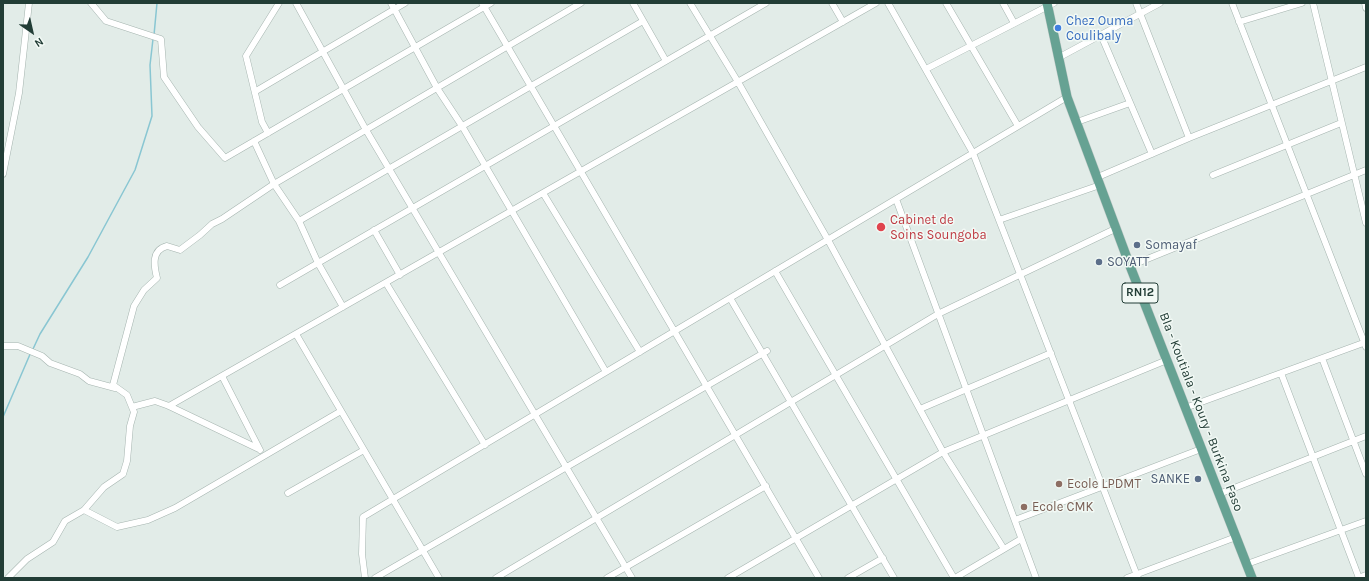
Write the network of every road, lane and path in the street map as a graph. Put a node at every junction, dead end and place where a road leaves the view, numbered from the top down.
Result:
1 (29, 3) edge
2 (90, 3) edge
3 (279, 3) edge
4 (296, 3) edge
5 (391, 3) edge
6 (405, 3) edge
7 (491, 3) edge
8 (581, 3) edge
9 (633, 3) edge
10 (690, 3) edge
11 (766, 3) edge
12 (832, 3) edge
13 (876, 3) edge
14 (888, 3) edge
15 (946, 3) edge
16 (1003, 3) edge
17 (1136, 3) edge
18 (1160, 3) edge
19 (1232, 3) edge
20 (1302, 3) edge
21 (1313, 3) edge
22 (1365, 3) edge
23 (1049, 4) edge
24 (483, 5) edge
25 (1366, 8) edge
26 (395, 9) junction
27 (1141, 14) junction
28 (643, 21) junction
29 (843, 22) junction
30 (1239, 22) junction
31 (1014, 24) junction
32 (710, 36) junction
33 (1101, 36) junction
34 (416, 46) junction
35 (508, 46) junction
36 (971, 46) junction
37 (323, 52) junction
38 (1058, 58) junction
39 (666, 61) junction
40 (1366, 67) edge
41 (926, 69) junction
42 (1331, 80) junction
43 (738, 82) junction
44 (531, 86) junction
45 (438, 88) junction
46 (343, 89) junction
47 (256, 91) junction
48 (1067, 97) junction
49 (1130, 103) junction
50 (1271, 104) junction
51 (1076, 122) junction
52 (1341, 123) junction
53 (462, 126) junction
54 (554, 126) junction
55 (1018, 126) junction
56 (366, 130) junction
57 (268, 133) junction
58 (1189, 138) junction
59 (254, 141) junction
60 (1288, 145) junction
61 (973, 153) junction
62 (1152, 154) junction
63 (485, 166) junction
64 (389, 169) junction
65 (1366, 170) edge
66 (581, 171) junction
67 (3, 174) edge
68 (1354, 174) junction
69 (1213, 176) dead end
70 (1099, 181) junction
71 (274, 184) junction
72 (543, 193) junction
73 (1307, 194) junction
74 (896, 199) junction
75 (412, 208) junction
76 (511, 211) junction
77 (299, 220) junction
78 (999, 220) junction
79 (1366, 223) edge
80 (1117, 228) junction
81 (374, 230) junction
82 (828, 240) junction
83 (438, 253) junction
84 (318, 263) junction
85 (1130, 266) junction
86 (775, 271) junction
87 (1020, 274) junction
88 (400, 275) junction
89 (386, 283) junction
90 (280, 285) dead end
91 (730, 298) junction
92 (343, 307) junction
93 (938, 314) junction
94 (675, 331) junction
95 (296, 334) junction
96 (1365, 344) edge
97 (886, 345) junction
98 (3, 346) edge
99 (640, 352) junction
100 (765, 352) junction
101 (1051, 353) junction
102 (1322, 358) junction
103 (1167, 360) junction
104 (606, 372) junction
105 (1281, 373) junction
106 (836, 375) junction
107 (222, 376) junction
108 (707, 385) junction
109 (115, 388) junction
110 (966, 389) junction
111 (1069, 400) junction
112 (791, 402) junction
113 (169, 406) junction
114 (132, 407) junction
115 (1185, 408) junction
116 (920, 409) junction
117 (341, 411) junction
118 (536, 414) junction
119 (736, 435) junction
120 (983, 435) junction
121 (1366, 436) edge
122 (1353, 441) junction
123 (485, 445) junction
124 (259, 449) junction
125 (1201, 449) junction
126 (364, 450) junction
127 (943, 452) junction
128 (263, 457) junction
129 (1313, 457) junction
130 (566, 466) junction
131 (1366, 474) edge
132 (896, 479) junction
133 (766, 486) junction
134 (1103, 486) junction
135 (288, 493) dead end
136 (1218, 494) junction
137 (393, 499) junction
138 (852, 505) junction
139 (84, 510) junction
140 (596, 518) junction
141 (1014, 520) junction
142 (1366, 521) edge
143 (1340, 530) junction
144 (1236, 537) junction
145 (796, 538) junction
146 (1022, 539) junction
147 (1004, 549) junction
148 (423, 550) junction
149 (882, 558) junction
150 (1247, 564) junction
151 (626, 567) junction
152 (1366, 575) edge
153 (1138, 576) edge
154 (8, 578) edge
155 (365, 578) edge
156 (375, 578) edge
157 (439, 578) edge
158 (496, 578) edge
159 (607, 578) edge
160 (632, 578) edge
161 (728, 578) edge
162 (819, 578) edge
163 (848, 578) edge
164 (894, 578) edge
165 (954, 578) edge
166 (1036, 578) edge
167 (1127, 578) edge
168 (1252, 578) edge
169 (1358, 578) edge

1 - 67 street
2 - 59 street
3 - 47 street
4 - 37 street
5 - 26 street
6 - 26 street
7 - 24 street
8 - 35 street
9 - 28 street
10 - 32 street
11 - 32 street
12 - 29 street
13 - 29 street
14 - 41 street
15 - 36 street
16 - 31 street
17 - 27 street
18 - 27 street
19 - 30 street
20 - 30 street
21 - 42 street
22 - 25 street
23 - 31 street
23 - 38 main road, Bla - Koutiala - Koury - Burkina Faso / RN12
24 - 34 street
24 - 35 street
26 - 34 street
26 - 37 street
27 - 33 street
27 - 58 street
28 - 39 street
28 - 44 street
29 - 43 street
30 - 50 street
31 - 36 street
32 - 39 street
32 - 43 street
33 - 38 street
33 - 49 street
34 - 45 street
34 - 46 street
35 - 44 street
35 - 45 street
36 - 41 street
36 - 55 street
37 - 46 street
37 - 47 street
38 - 48 main road, Bla - Koutiala - Koury - Burkina Faso / RN12
39 - 54 street
40 - 42 street
41 - 61 street
42 - 50 street
42 - 52 street
43 - 66 street
43 - 82 street
44 - 53 street
44 - 54 street
45 - 53 street
45 - 56 street
46 - 56 street
46 - 57 street
47 - 57 street
48 - 51 main road, Bla - Koutiala - Koury - Burkina Faso / RN12
48 - 55 street
49 - 51 street
49 - 62 street
50 - 58 street
50 - 60 street
51 - 70 main road, Bla - Koutiala - Koury - Burkina Faso / RN12
52 - 60 street
52 - 68 street
53 - 63 street
53 - 64 street
54 - 63 street
54 - 66 street
55 - 61 street
56 - 64 street
56 - 71 street
57 - 59 street
58 - 62 street
59 - 71 street
60 - 69 street
60 - 73 street
61 - 74 street
61 - 78 street
62 - 70 street
63 - 75 street
63 - 76 street
64 - 75 street
64 - 77 street
65 - 68 street
66 - 72 street
66 - 94 street
68 - 73 street
68 - 79 street
70 - 78 street
70 - 80 main road, Bla - Koutiala - Koury - Burkina Faso / RN12
71 - 77 street
71 - 109 street
72 - 76 street
72 - 99 street
73 - 85 street
73 - 96 street
74 - 82 street
74 - 93 street
75 - 81 street
75 - 83 street
76 - 83 street
76 - 104 street
77 - 84 street
78 - 87 street
80 - 85 main road, Bla - Koutiala - Koury - Burkina Faso / RN12
80 - 87 street
81 - 84 street
81 - 88 street
82 - 86 street
82 - 97 street
83 - 88 street
83 - 118 street
84 - 90 street
84 - 92 street
85 - 103 main road, Bla - Koutiala - Koury - Burkina Faso / RN12
86 - 91 street
86 - 106 street
87 - 93 street
87 - 101 street
88 - 89 street
89 - 92 street
89 - 123 street
91 - 94 street
91 - 100 street
92 - 95 street
93 - 97 street
93 - 110 street
94 - 99 street
94 - 108 street
95 - 107 street
95 - 117 street
96 - 102 street
97 - 106 street
97 - 116 street
98 - 109 street
99 - 104 street
100 - 108 street
100 - 112 street
101 - 110 street
101 - 111 street
102 - 105 street
102 - 122 street
103 - 111 street
103 - 115 main road, Bla - Koutiala - Koury - Burkina Faso / RN12
104 - 118 street
105 - 115 street
105 - 129 street
106 - 112 street
106 - 132 street
107 - 113 street
107 - 124 street
108 - 119 street
108 - 130 street
109 - 114 street
110 - 116 street
110 - 120 street
111 - 120 street
111 - 134 street
112 - 119 street
112 - 138 street
113 - 114 street
113 - 124 street
114 - 139 street
115 - 125 main road, Bla - Koutiala - Koury - Burkina Faso / RN12
116 - 127 street
117 - 126 street
117 - 128 street
118 - 123 street
118 - 130 street
119 - 133 street
119 - 140 street
120 - 127 street
120 - 141 street
121 - 122 street
122 - 129 street
122 - 131 street
123 - 137 street
124 - 128 street
125 - 134 street
125 - 136 main road, Bla - Koutiala - Koury - Burkina Faso / RN12
126 - 135 street
126 - 137 street
127 - 132 street
127 - 147 street
128 - 139 street
129 - 136 street
129 - 143 street
130 - 140 street
130 - 148 street
132 - 138 street
132 - 165 street
133 - 145 street
133 - 151 street
134 - 141 street
134 - 153 street
136 - 144 main road, Bla - Koutiala - Koury - Burkina Faso / RN12
137 - 148 street
137 - 155 street
138 - 145 street
138 - 149 street
139 - 154 street
140 - 151 street
140 - 158 street
141 - 146 street
142 - 143 street
143 - 150 street
143 - 169 street
144 - 150 main road, Bla - Koutiala - Koury - Burkina Faso / RN12
144 - 153 street
145 - 161 street
145 - 162 street
146 - 147 street
146 - 166 street
147 - 165 street
148 - 156 street
148 - 157 street
149 - 163 street
149 - 164 street
150 - 168 main road, Bla - Koutiala - Koury - Burkina Faso / RN12
151 - 159 street
151 - 160 street
152 - 169 street
153 - 167 street

